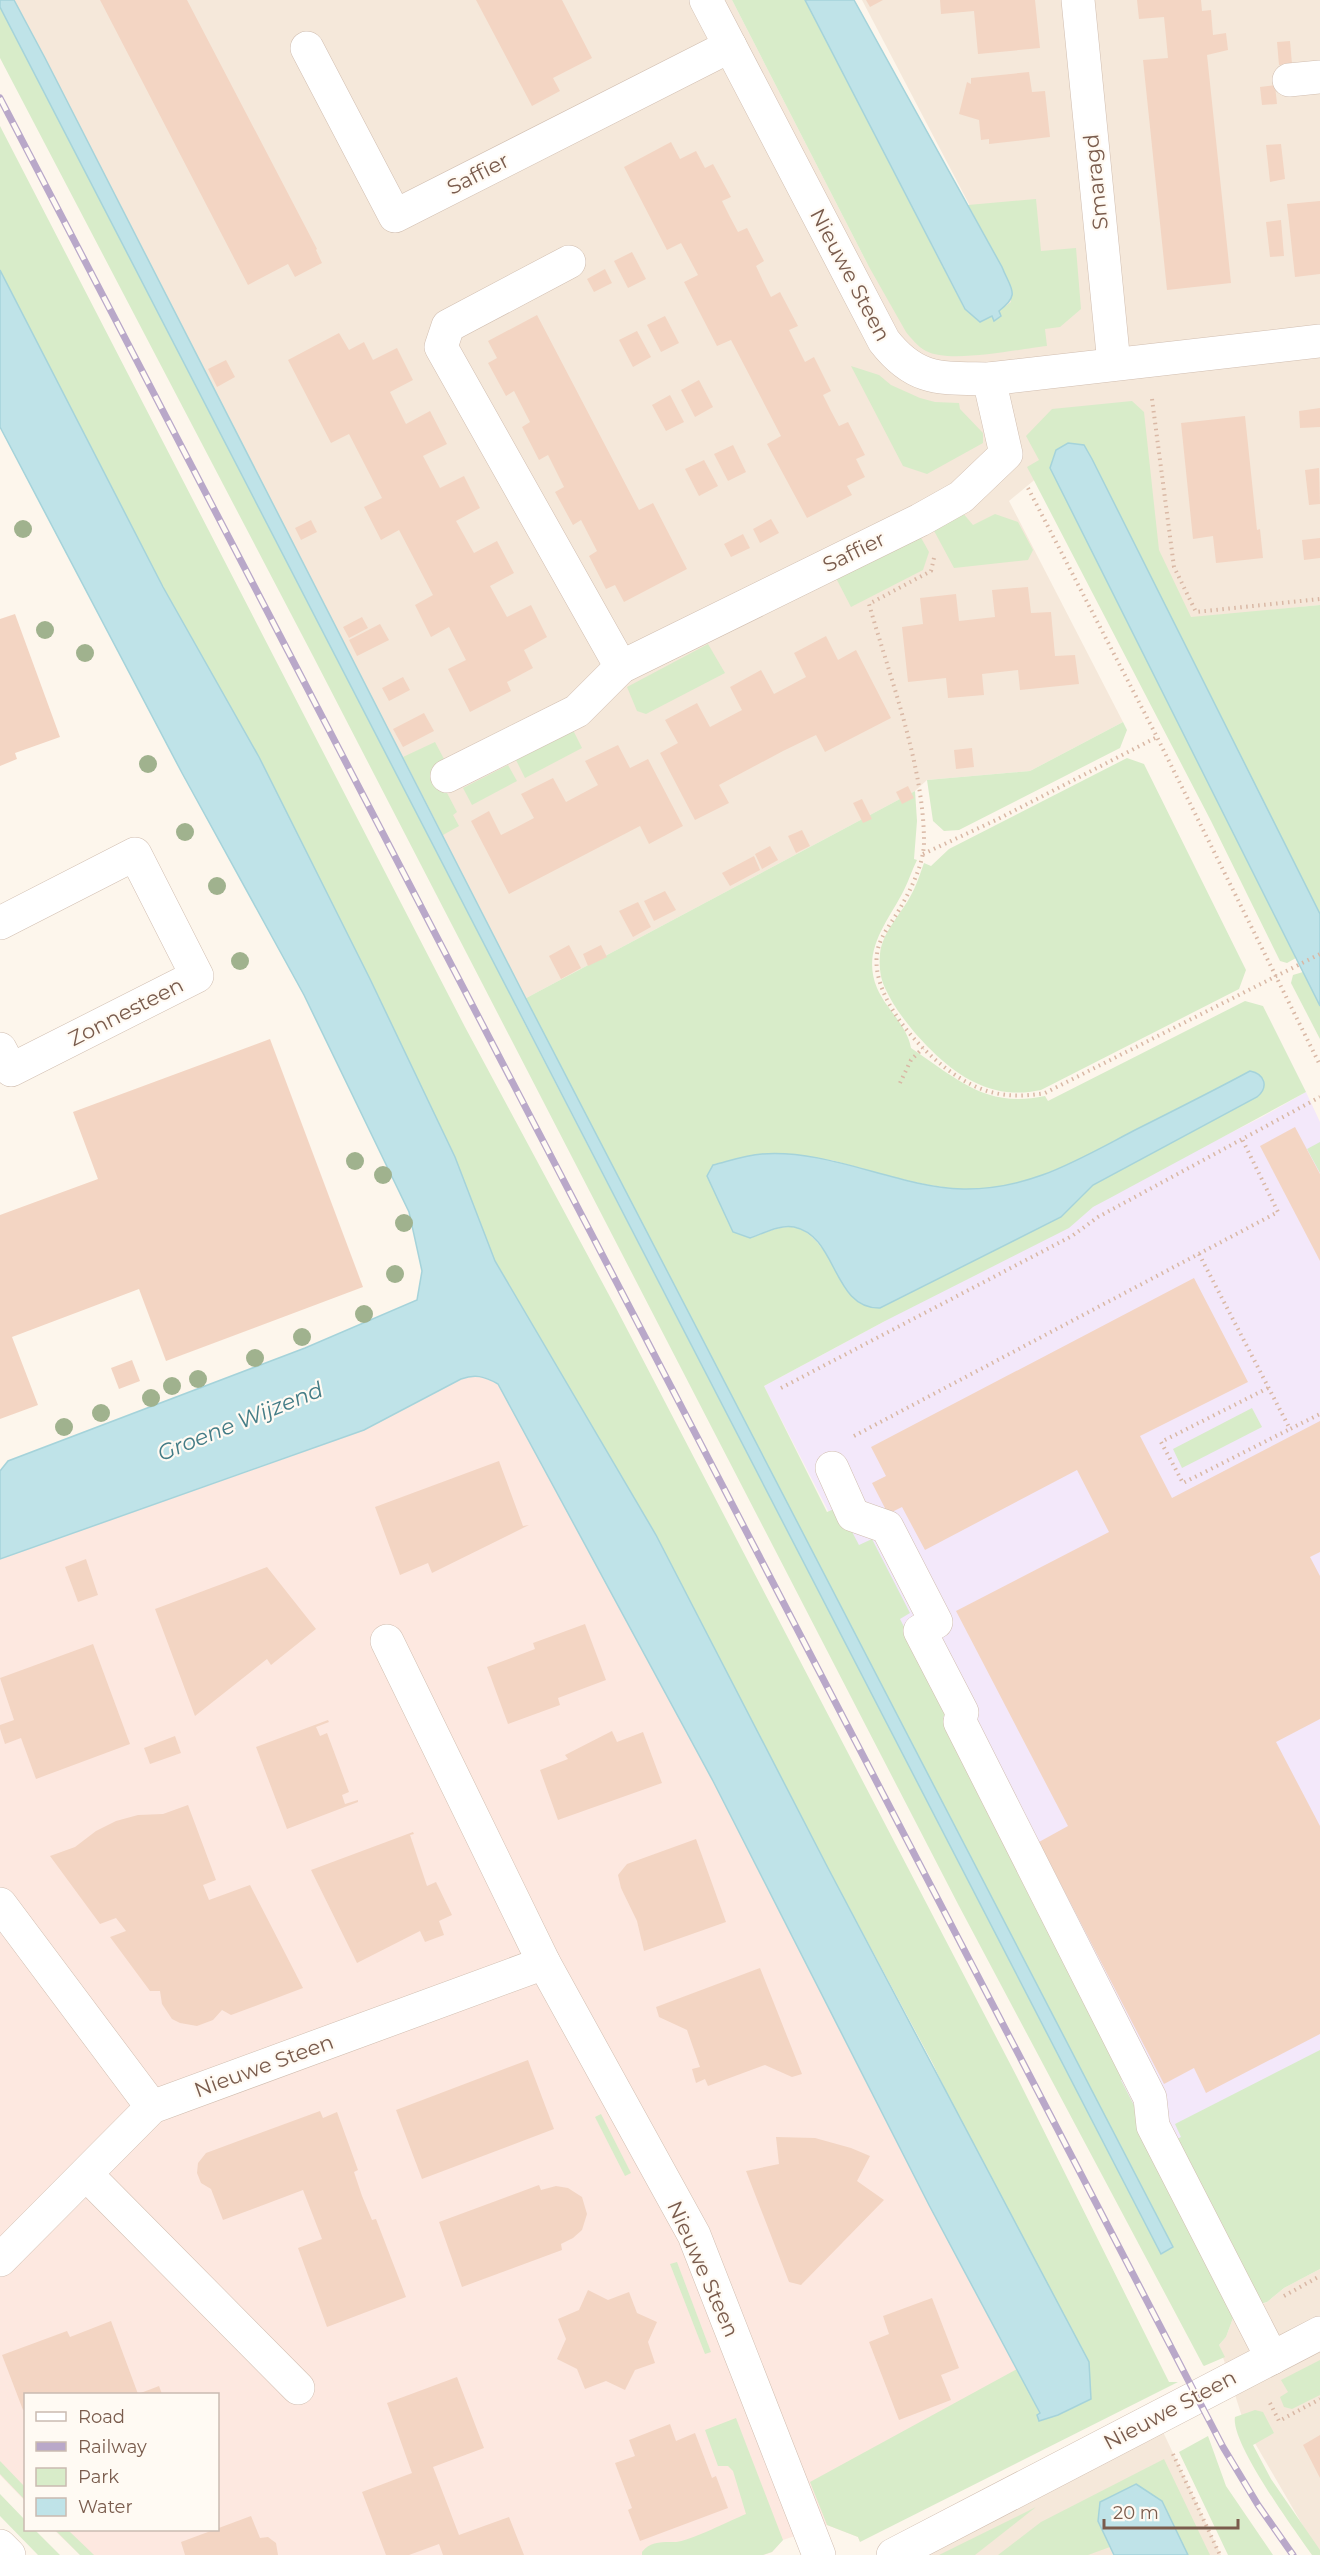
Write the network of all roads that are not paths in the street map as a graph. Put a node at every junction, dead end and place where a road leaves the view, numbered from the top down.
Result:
1 (706, 0) edge
2 (1078, 0) edge
3 (730, 46) junction
4 (307, 48) dead end
5 (569, 262) dead end
6 (1320, 341) edge
7 (1114, 364) junction
8 (988, 379) junction
9 (621, 667) junction
10 (447, 776) dead end
11 (0, 922) edge
12 (0, 1049) edge
13 (832, 1468) road end
14 (387, 1641) dead end
15 (0, 1904) edge
16 (544, 1963) junction
17 (152, 2107) junction
18 (86, 2174) junction
19 (0, 2260) edge
20 (1320, 2333) edge
21 (1272, 2358) junction
22 (298, 2388) dead end
23 (0, 2546) edge
24 (9, 2555) edge
25 (819, 2555) edge
26 (893, 2555) edge

1 - 3 street, Nieuwe Steen
2 - 7 street, Smaragd
3 - 4 street, Saffier
3 - 8 street, Nieuwe Steen
5 - 9 street
6 - 7 street, Nieuwe Steen
7 - 8 street, Nieuwe Steen
8 - 9 street, Saffier
9 - 10 street, Saffier
11 - 12 street, Zonnesteen
13 - 21 street
14 - 16 street, Nieuwe Steen
15 - 17 street
16 - 17 street, Nieuwe Steen
16 - 25 street, Nieuwe Steen
17 - 18 street, Nieuwe Steen
18 - 19 street, Nieuwe Steen
18 - 22 street
20 - 21 street, Nieuwe Steen
21 - 26 street, Nieuwe Steen
23 - 24 street

